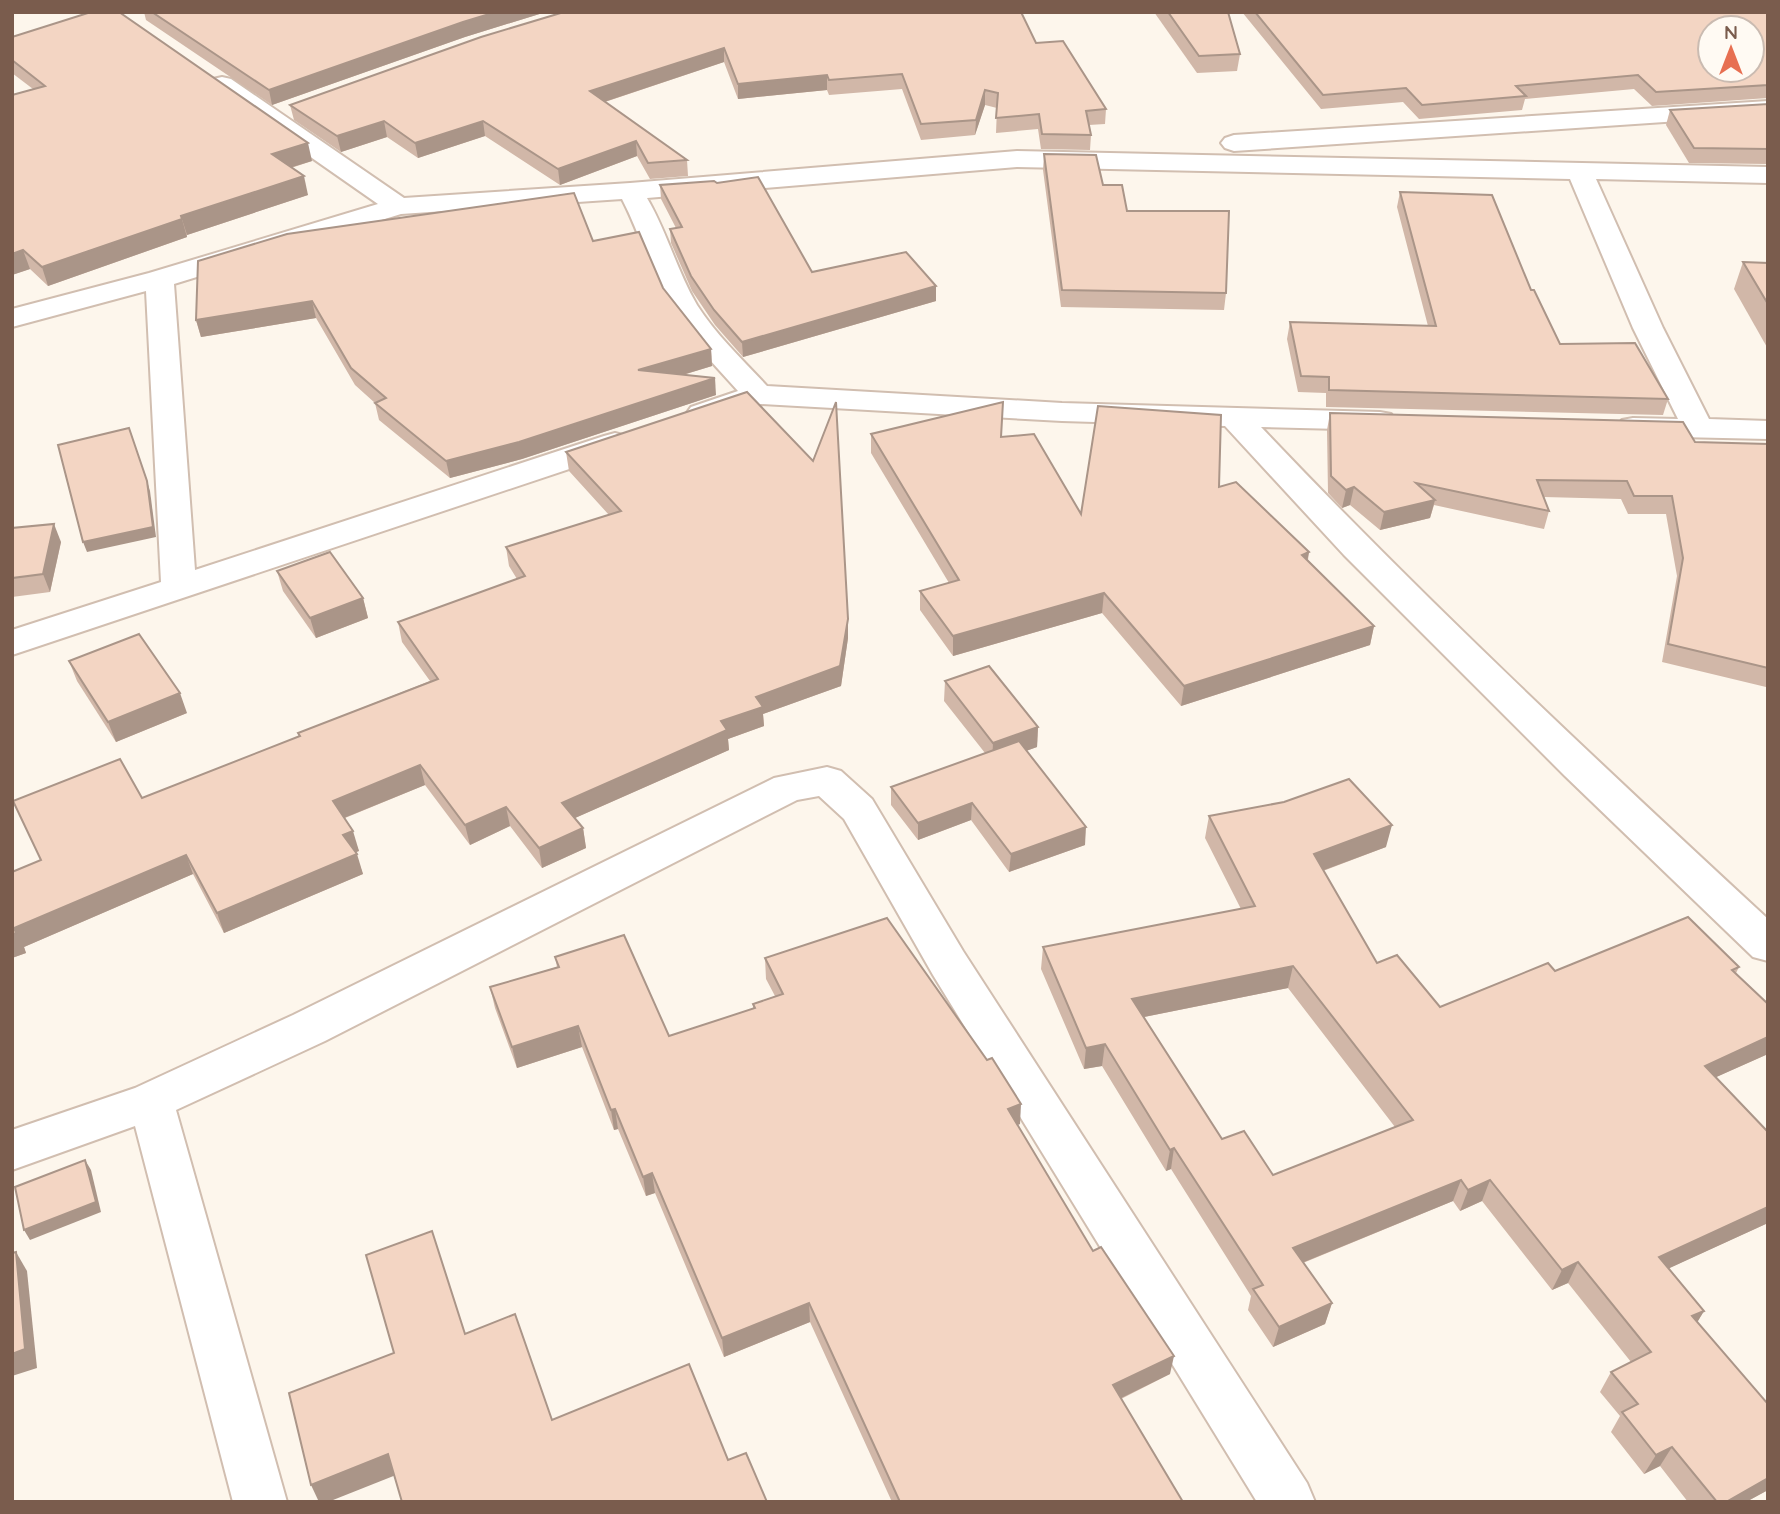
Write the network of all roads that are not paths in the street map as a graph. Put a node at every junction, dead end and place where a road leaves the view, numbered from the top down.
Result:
1 (207, 74) edge
2 (297, 108) edge
3 (1768, 108) edge
4 (271, 117) junction
5 (1130, 163) junction
6 (1580, 172) junction
7 (1768, 174) edge
8 (630, 191) junction
9 (399, 206) junction
10 (159, 279) junction
11 (12, 318) edge
12 (758, 395) junction
13 (1233, 416) junction
14 (1412, 421) edge
15 (679, 422) edge
16 (1604, 426) edge
17 (1698, 428) junction
18 (1768, 429) edge
19 (639, 435) edge
20 (179, 587) junction
21 (12, 643) edge
22 (1768, 945) edge
23 (151, 1101) junction
24 (12, 1150) edge
25 (260, 1502) edge
26 (1288, 1502) edge

1 - 4 street
2 - 4 street
3 - 5 street
4 - 9 street
5 - 6 street
5 - 8 street
6 - 7 street
6 - 17 street
8 - 9 street
8 - 12 street
9 - 10 street
10 - 11 street
10 - 20 street
12 - 13 street
12 - 15 street
13 - 14 street
13 - 22 street
16 - 17 street
17 - 18 street
19 - 20 street
20 - 21 street
23 - 24 street
23 - 25 street
23 - 26 street

